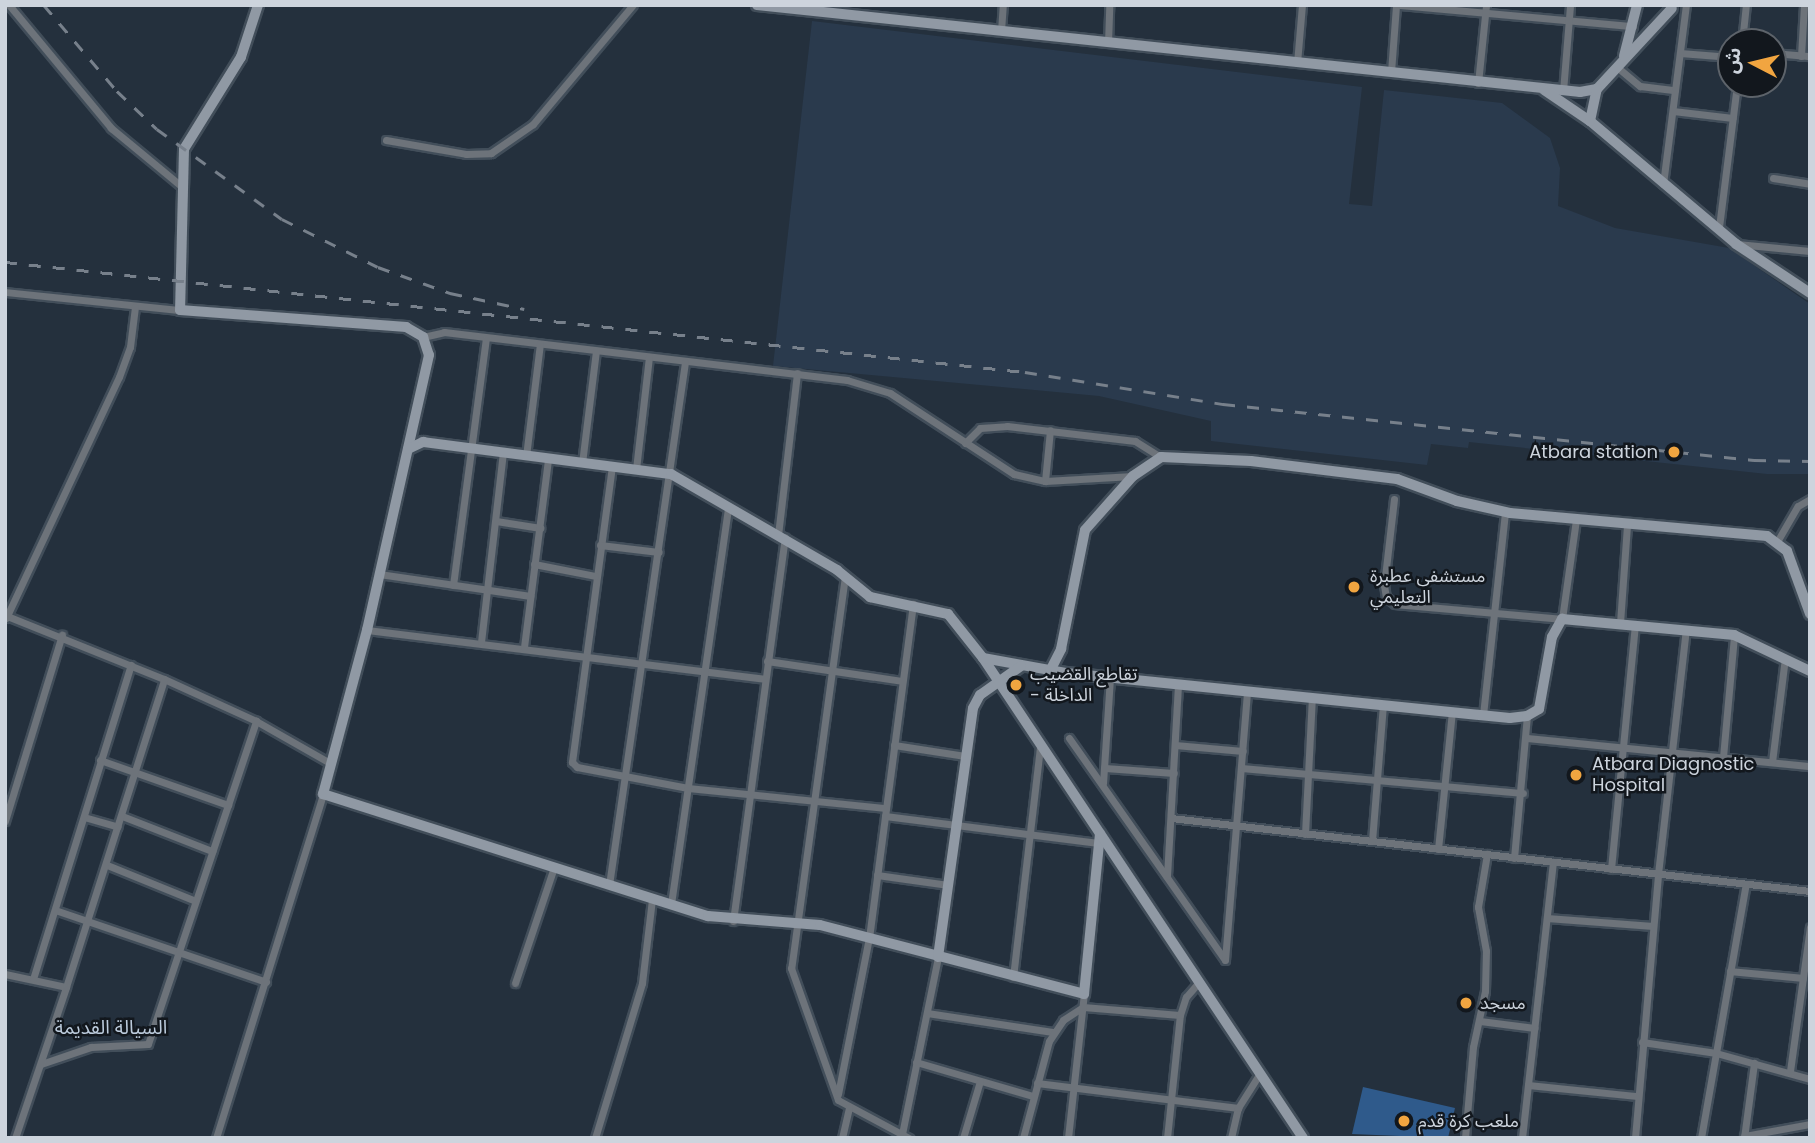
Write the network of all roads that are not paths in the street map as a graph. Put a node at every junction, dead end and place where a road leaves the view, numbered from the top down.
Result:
1 (9, 5) edge
2 (258, 5) edge
3 (633, 5) edge
4 (757, 5) edge
5 (1003, 5) edge
6 (1109, 5) edge
7 (1302, 5) edge
8 (1398, 5) edge
9 (1570, 5) edge
10 (1637, 5) edge
11 (1686, 5) edge
12 (1746, 5) edge
13 (1804, 5) edge
14 (1669, 6) edge
15 (1486, 9) edge
16 (1568, 21) junction
17 (1634, 27) junction
18 (1744, 28) edge
19 (1001, 32) junction
20 (1108, 43) junction
21 (1680, 53) junction
22 (1787, 55) edge
23 (1717, 56) edge
24 (1805, 56) edge
25 (1297, 63) junction
26 (1620, 64) junction
27 (1391, 72) junction
28 (1478, 83) junction
29 (1543, 89) junction
30 (1597, 89) junction
31 (1675, 90) junction
32 (1563, 91) junction
33 (1735, 98) edge
34 (1673, 111) junction
35 (1733, 118) junction
36 (1590, 121) junction
37 (386, 141) dead end
38 (1773, 178) dead end
39 (1810, 184) edge
40 (1663, 185) junction
41 (181, 186) junction
42 (1719, 228) junction
43 (1736, 244) junction
44 (1810, 251) edge
45 (5, 292) edge
46 (1810, 293) edge
47 (135, 307) junction
48 (180, 310) junction
49 (424, 337) junction
50 (486, 338) junction
51 (540, 344) junction
52 (596, 351) junction
53 (649, 357) junction
54 (685, 362) junction
55 (797, 373) junction
56 (411, 429) junction
57 (1050, 430) junction
58 (424, 442) junction
59 (965, 443) junction
60 (473, 448) junction
61 (408, 449) junction
62 (503, 453) junction
63 (526, 456) junction
64 (1161, 457) junction
65 (548, 459) junction
66 (582, 463) junction
67 (612, 466) junction
68 (636, 469) junction
69 (671, 474) junction
70 (1133, 476) junction
71 (1045, 481) junction
72 (1394, 499) dead end
73 (1810, 499) edge
74 (728, 506) junction
75 (1505, 512) junction
76 (1576, 520) junction
77 (496, 521) junction
78 (1627, 525) junction
79 (540, 528) junction
80 (782, 536) junction
81 (1779, 540) junction
82 (600, 545) junction
83 (659, 552) junction
84 (534, 564) junction
85 (379, 574) junction
86 (595, 576) junction
87 (845, 576) junction
88 (1798, 581) junction
89 (1810, 581) edge
90 (453, 586) junction
91 (487, 590) junction
92 (530, 596) junction
93 (913, 604) junction
94 (1495, 613) junction
95 (1810, 614) edge
96 (6, 617) edge
97 (1562, 619) junction
98 (1620, 623) junction
99 (1635, 625) junction
100 (367, 630) junction
101 (1686, 630) junction
102 (62, 634) junction
103 (1734, 635) junction
104 (481, 642) junction
105 (524, 647) junction
106 (1061, 649) junction
107 (583, 655) junction
108 (983, 658) junction
109 (1785, 658) junction
110 (767, 661) junction
111 (643, 662) junction
112 (131, 665) junction
113 (1021, 666) junction
114 (705, 670) junction
115 (828, 670) junction
116 (1050, 671) junction
117 (1810, 671) edge
118 (1066, 673) junction
119 (1110, 678) junction
120 (164, 679) junction
121 (764, 679) junction
122 (902, 681) junction
123 (998, 683) junction
124 (1178, 684) junction
125 (1247, 691) junction
126 (1312, 697) junction
127 (1383, 704) junction
128 (1452, 711) junction
129 (1483, 715) junction
130 (1527, 716) junction
131 (256, 721) junction
132 (1069, 738) dead end
133 (1528, 738) junction
134 (894, 745) junction
135 (1175, 745) junction
136 (1623, 746) junction
137 (1040, 747) junction
138 (1243, 751) junction
139 (1672, 751) junction
140 (965, 755) junction
141 (1723, 757) junction
142 (100, 760) junction
143 (330, 762) junction
144 (1772, 762) junction
145 (1810, 766) edge
146 (1105, 768) junction
147 (1242, 768) junction
148 (136, 770) junction
149 (1174, 773) junction
150 (1308, 774) junction
151 (625, 777) junction
152 (1377, 780) junction
153 (1102, 783) junction
154 (1445, 786) junction
155 (688, 788) junction
156 (748, 793) junction
157 (1523, 793) junction
158 (323, 794) junction
159 (815, 798) junction
160 (228, 805) junction
161 (885, 812) junction
162 (122, 816) junction
163 (84, 817) junction
164 (1171, 818) junction
165 (5, 821) edge
166 (956, 823) junction
167 (1238, 826) junction
168 (118, 827) junction
169 (1030, 831) junction
170 (1305, 834) junction
171 (1100, 839) junction
172 (1371, 841) junction
173 (1438, 849) junction
174 (212, 851) junction
175 (1488, 855) junction
176 (1514, 858) junction
177 (1553, 862) junction
178 (107, 865) junction
179 (554, 867) junction
180 (1611, 869) junction
181 (1658, 874) junction
182 (877, 875) junction
183 (1167, 876) junction
184 (1746, 884) junction
185 (609, 885) junction
186 (948, 885) junction
187 (1810, 891) edge
188 (652, 899) junction
189 (193, 900) junction
190 (671, 904) junction
191 (55, 910) junction
192 (1547, 918) junction
193 (90, 919) junction
194 (733, 920) junction
195 (797, 923) junction
196 (1653, 926) junction
197 (1810, 927) edge
198 (869, 938) junction
199 (181, 950) junction
200 (939, 957) junction
201 (1730, 971) junction
202 (5, 974) edge
203 (1013, 977) junction
204 (1803, 978) junction
205 (33, 979) junction
206 (266, 982) junction
207 (1199, 982) junction
208 (515, 983) dead end
209 (66, 987) junction
210 (1084, 994) junction
211 (1083, 1007) junction
212 (927, 1013) junction
213 (1180, 1015) junction
214 (1480, 1021) junction
215 (1535, 1028) junction
216 (1053, 1032) junction
217 (1642, 1042) junction
218 (1716, 1053) junction
219 (916, 1062) junction
220 (41, 1063) junction
221 (1754, 1063) junction
222 (1790, 1071) junction
223 (1260, 1073) junction
224 (1810, 1079) edge
225 (980, 1081) junction
226 (1037, 1083) junction
227 (1528, 1085) junction
228 (1074, 1087) junction
229 (838, 1094) junction
230 (1033, 1096) junction
231 (1637, 1096) junction
232 (1171, 1101) junction
233 (849, 1108) junction
234 (1238, 1108) junction
235 (1810, 1124) edge
236 (902, 1135) edge
237 (1744, 1137) edge
238 (15, 1138) edge
239 (216, 1138) edge
240 (595, 1138) edge
241 (842, 1138) edge
242 (909, 1138) edge
243 (963, 1138) edge
244 (1023, 1138) edge
245 (1068, 1138) edge
246 (1167, 1138) edge
247 (1231, 1138) edge
248 (1303, 1138) edge
249 (1465, 1138) edge
250 (1522, 1138) edge
251 (1635, 1138) edge
252 (1701, 1138) edge

1 - 41 street
2 - 41 street
3 - 37 street
4 - 19 street
5 - 19 street
6 - 20 street
7 - 25 street
8 - 15 street
8 - 27 street
9 - 16 street
10 - 17 street
11 - 21 street
12 - 18 street
13 - 24 street
14 - 26 street
15 - 16 street
15 - 28 street
16 - 17 street
16 - 32 street
17 - 26 street
19 - 20 street
20 - 25 street
21 - 23 street
21 - 31 street
22 - 24 street
25 - 27 street
26 - 30 street
26 - 31 street
27 - 28 street
28 - 29 street
29 - 32 street
29 - 36 street
30 - 32 street
30 - 36 street
31 - 34 street
33 - 35 street
34 - 35 street
34 - 40 street
35 - 42 street
36 - 40 street
38 - 39 street
40 - 42 street
41 - 48 street
42 - 43 street
43 - 44 street
43 - 46 street
45 - 47 street
47 - 48 street
47 - 96 street
48 - 49 street
49 - 50 street
49 - 56 street
50 - 51 street
50 - 60 street
51 - 52 street
51 - 63 street
52 - 53 street
52 - 66 street
53 - 54 street
53 - 68 street
54 - 55 street
54 - 69 street
55 - 59 street
55 - 80 street
56 - 58 street
56 - 61 street
57 - 59 street
57 - 64 street
57 - 71 street
58 - 60 street
58 - 61 street
59 - 71 street
60 - 62 street
60 - 90 street
61 - 85 street
62 - 63 street
62 - 77 street
63 - 65 street
64 - 70 street
64 - 75 street
65 - 66 street
65 - 79 street
66 - 67 street
67 - 68 street
67 - 82 street
68 - 69 street
69 - 74 street
69 - 83 street
70 - 71 street
70 - 106 street
72 - 94 street
73 - 81 street
74 - 80 street
74 - 114 street
75 - 76 street
75 - 94 street
76 - 78 street
76 - 97 street
77 - 79 street
77 - 91 street
78 - 81 street
78 - 98 street
79 - 84 street
80 - 87 street
80 - 110 street
81 - 88 street
82 - 83 street
82 - 86 street
83 - 111 street
84 - 86 street
84 - 92 street
85 - 90 street
85 - 100 street
86 - 107 street
87 - 93 street
87 - 115 street
88 - 89 street
88 - 95 street
90 - 91 street
91 - 92 street
91 - 104 street
92 - 105 street
93 - 108 street
93 - 122 street
94 - 97 street
94 - 129 street
96 - 102 street
97 - 98 street
97 - 130 street
98 - 99 street
99 - 101 street
99 - 136 street
100 - 104 street
100 - 143 street
101 - 103 street
101 - 139 street
102 - 112 street
102 - 165 street
103 - 109 street
103 - 141 street
104 - 105 street
105 - 107 street
106 - 116 street
106 - 118 street
107 - 111 street
107 - 151 street
108 - 113 street
108 - 123 street
109 - 117 street
109 - 144 street
110 - 115 street
110 - 121 street
111 - 114 street
111 - 151 street
112 - 120 street
112 - 142 street
113 - 116 street
113 - 123 street
114 - 121 street
114 - 155 street
115 - 122 street
115 - 159 street
116 - 118 street
118 - 119 street
119 - 124 street
119 - 146 street
120 - 131 street
120 - 148 street
121 - 156 street
122 - 134 street
123 - 137 street
123 - 140 street
124 - 125 street
124 - 135 street
125 - 126 street
125 - 138 street
126 - 127 street
126 - 150 street
127 - 128 street
127 - 152 street
128 - 129 street
128 - 154 street
129 - 130 street
130 - 133 street
131 - 143 street
131 - 160 street
132 - 153 street
133 - 136 street
133 - 157 street
134 - 140 street
134 - 161 street
135 - 138 street
135 - 149 street
136 - 139 street
136 - 180 street
137 - 169 street
137 - 171 street
138 - 147 street
139 - 141 street
139 - 181 street
140 - 166 street
141 - 144 street
142 - 148 street
142 - 163 street
143 - 158 street
144 - 145 street
146 - 149 street
146 - 153 street
147 - 150 street
147 - 167 street
148 - 160 street
148 - 162 street
149 - 164 street
150 - 152 street
150 - 170 street
151 - 155 street
151 - 185 street
152 - 154 street
152 - 172 street
153 - 183 street
154 - 157 street
154 - 173 street
155 - 156 street
155 - 190 street
156 - 159 street
156 - 194 street
157 - 176 street
158 - 179 street
158 - 206 street
159 - 161 street
159 - 195 street
160 - 174 street
161 - 166 street
161 - 182 street
162 - 168 street
162 - 174 street
163 - 168 street
163 - 191 street
164 - 167 street
164 - 183 street
166 - 169 street
166 - 186 street
167 - 170 street
167 - 183 street
168 - 178 street
169 - 171 street
169 - 203 street
170 - 172 street
171 - 207 street
171 - 210 street
172 - 173 street
173 - 175 street
174 - 189 street
175 - 176 street
175 - 214 street
176 - 177 street
177 - 180 street
177 - 192 street
178 - 189 street
178 - 193 street
179 - 185 street
179 - 208 street
180 - 181 street
181 - 184 street
181 - 196 street
182 - 186 street
182 - 198 street
184 - 187 street
184 - 201 street
185 - 188 street
186 - 200 street
188 - 190 street
188 - 240 street
189 - 199 street
190 - 194 street
191 - 193 street
191 - 205 street
192 - 196 street
192 - 215 street
193 - 199 street
193 - 209 street
194 - 195 street
195 - 198 street
195 - 229 street
196 - 217 street
197 - 204 street
198 - 200 street
198 - 229 street
199 - 206 street
199 - 220 street
200 - 203 street
200 - 212 street
201 - 204 street
201 - 218 street
202 - 205 street
203 - 210 street
204 - 222 street
205 - 209 street
206 - 239 street
207 - 213 street
207 - 223 street
209 - 220 street
210 - 211 street
211 - 213 street
211 - 216 street
211 - 228 street
212 - 216 street
212 - 219 street
213 - 232 street
214 - 215 street
214 - 249 street
215 - 227 street
216 - 226 street
217 - 218 street
217 - 231 street
218 - 221 street
218 - 252 street
219 - 225 street
219 - 236 street
220 - 238 street
221 - 222 street
221 - 237 street
222 - 224 street
223 - 234 street
223 - 248 street
225 - 230 street
225 - 243 street
226 - 228 street
226 - 230 street
227 - 231 street
227 - 250 street
228 - 232 street
228 - 245 street
229 - 233 street
230 - 244 street
231 - 251 street
232 - 234 street
232 - 246 street
233 - 236 street
233 - 241 street
234 - 247 street
235 - 237 street
236 - 242 street

